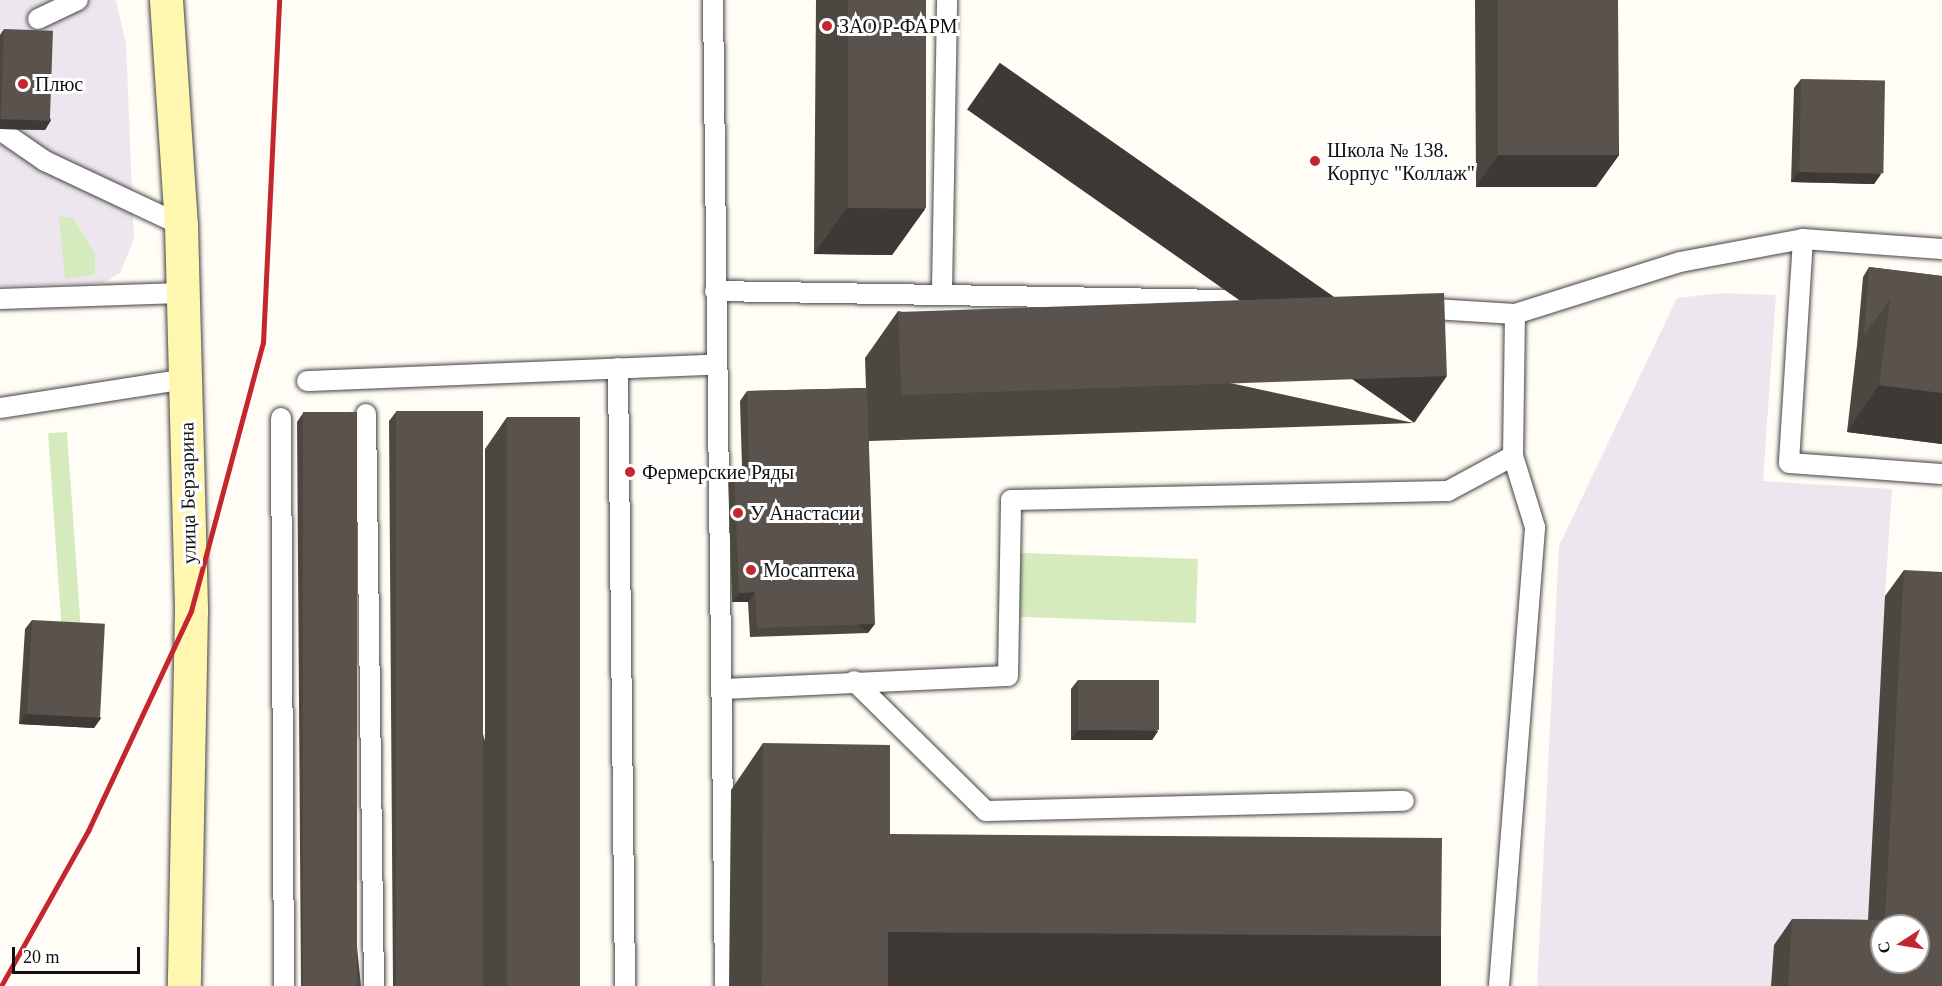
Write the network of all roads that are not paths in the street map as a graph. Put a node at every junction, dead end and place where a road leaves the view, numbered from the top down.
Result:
1 (78, 0) edge
2 (166, 0) edge
3 (713, 0) edge
4 (947, 0) edge
5 (38, 19) dead end
6 (0, 130) edge
7 (181, 225) junction
8 (1803, 239) junction
9 (1942, 249) edge
10 (715, 291) junction
11 (942, 291) junction
12 (182, 293) junction
13 (0, 299) edge
14 (1305, 302) edge
15 (1399, 307) edge
16 (1515, 314) junction
17 (714, 365) junction
18 (618, 368) junction
19 (185, 379) junction
20 (307, 381) dead end
21 (0, 408) edge
22 (366, 414) dead end
23 (280, 418) dead end
24 (1513, 456) junction
25 (1942, 474) edge
26 (854, 681) junction
27 (722, 689) junction
28 (1404, 801) dead end
29 (184, 986) edge
30 (284, 986) edge
31 (374, 986) edge
32 (625, 986) edge
33 (725, 986) edge
34 (1499, 986) edge

1 - 5 lane
2 - 7 street, улица Берзарина
3 - 10 lane
4 - 11 lane
6 - 7 lane
7 - 12 street, улица Берзарина
8 - 9 lane
8 - 16 lane
8 - 25 lane
10 - 11 lane
10 - 17 lane
11 - 14 lane
12 - 13 lane
12 - 19 street, улица Берзарина
15 - 16 lane
16 - 24 lane
17 - 18 lane
17 - 27 lane
18 - 20 lane
18 - 32 lane
19 - 21 lane
19 - 29 street, улица Берзарина
22 - 31 lane
23 - 30 lane
24 - 26 lane
24 - 34 lane
26 - 27 lane
26 - 28 lane
27 - 33 lane

